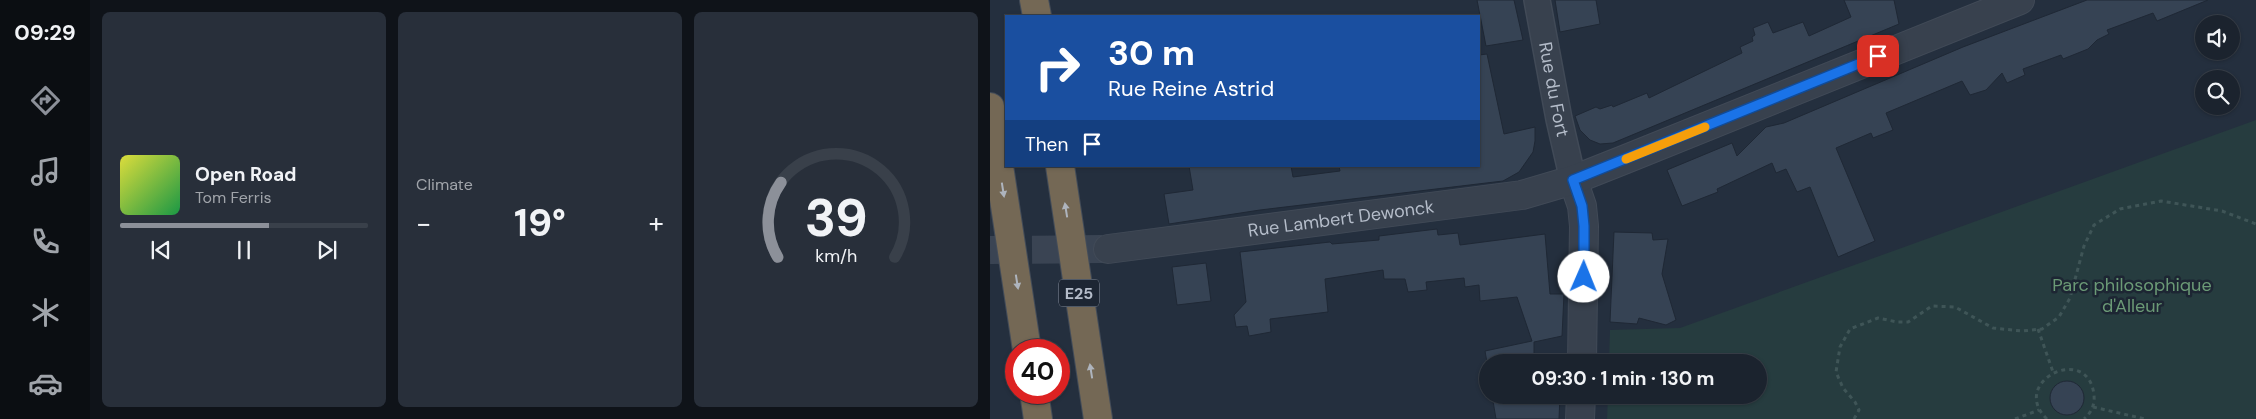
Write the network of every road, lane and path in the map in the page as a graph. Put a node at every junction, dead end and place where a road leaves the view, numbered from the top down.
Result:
1 (1034, 0) edge
2 (1537, 0) edge
3 (2020, 0) edge
4 (1036, 15) edge
5 (990, 107) edge
6 (1060, 167) edge
7 (1573, 180) junction
8 (2256, 224) edge
9 (1108, 249) tunnel mouth
10 (2038, 329) junction
11 (1026, 339) edge
12 (1582, 354) edge
13 (2053, 372) junction
14 (1036, 404) edge
15 (1581, 404) edge
16 (2093, 407) junction
17 (2039, 410) junction
18 (1038, 419) edge
19 (1098, 419) edge
20 (1580, 419) edge
21 (1854, 419) edge
22 (2015, 419) edge
23 (2047, 419) edge
24 (2084, 419) edge
25 (2145, 419) edge

1 - 4 highway
2 - 7 street, Rue du Fort
3 - 7 street, Rue Lambert Dewonck
5 -> 11 highway
19 -> 6 highway, E25
7 - 9 street, Rue Lambert Dewonck
7 - 12 street
8 - 10 path
10 - 13 path
10 - 21 path
13 - 16 path
13 - 17 path
14 - 18 highway
15 - 20 street
16 - 24 path
16 - 25 path
17 - 22 path
17 - 23 path

